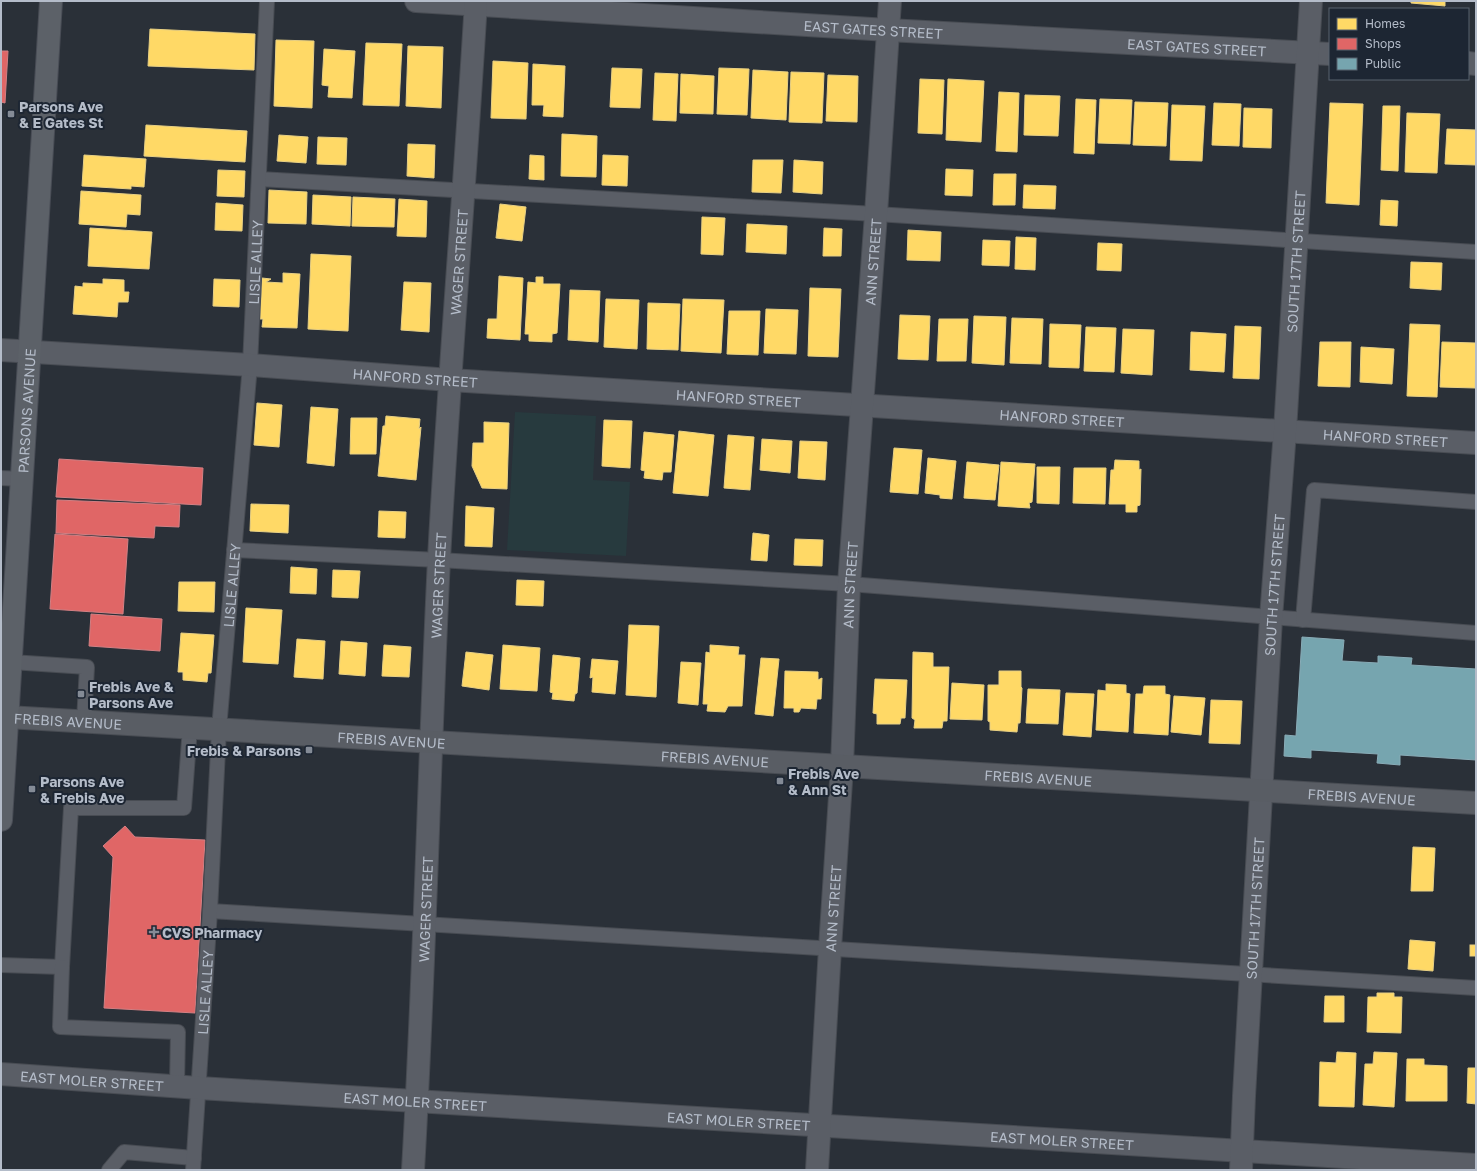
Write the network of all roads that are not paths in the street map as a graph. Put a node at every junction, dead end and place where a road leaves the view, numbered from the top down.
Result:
1 (51, 1) edge
2 (268, 1) edge
3 (416, 1) edge
4 (890, 1) edge
5 (1311, 1) edge
6 (476, 3) edge
7 (888, 30) junction
8 (1308, 54) junction
9 (1329, 54) edge
10 (259, 179) junction
11 (464, 190) junction
12 (876, 214) junction
13 (1297, 241) junction
14 (1476, 252) edge
15 (1, 350) edge
16 (29, 352) junction
17 (250, 366) junction
18 (450, 380) junction
19 (862, 405) junction
20 (1285, 431) junction
21 (1476, 443) edge
22 (11, 479) edge
23 (1476, 502) edge
24 (234, 550) junction
25 (439, 560) junction
26 (849, 584) junction
27 (1271, 618) junction
28 (1303, 620) junction
29 (1476, 633) edge
30 (11, 662) junction
31 (4, 717) edge
32 (84, 721) junction
33 (190, 727) junction
34 (219, 729) junction
35 (432, 741) junction
36 (842, 766) junction
37 (1261, 790) junction
38 (1476, 803) edge
39 (1, 806) edge
40 (210, 911) junction
41 (424, 923) junction
42 (830, 948) junction
43 (1, 965) edge
44 (62, 967) junction
45 (1251, 975) junction
46 (1476, 988) edge
47 (1, 1074) edge
48 (177, 1085) junction
49 (199, 1088) junction
50 (417, 1100) junction
51 (820, 1125) junction
52 (1242, 1161) edge
53 (193, 1164) edge
54 (1476, 1165) edge
55 (109, 1170) edge
56 (413, 1170) edge
57 (817, 1170) edge

1 - 16 main road, PARSONS AVENUE
2 - 10 lane, LISLE ALLEY
3 - 6 street, EAST GATES STREET
4 - 7 street, ANN STREET
5 - 8 street, SOUTH 17TH STREET
6 - 7 street, EAST GATES STREET
6 - 11 street, WAGER STREET
7 - 8 street, EAST GATES STREET
7 - 12 street, ANN STREET
8 - 9 street, EAST GATES STREET
8 - 13 street, SOUTH 17TH STREET
10 - 11 lane
10 - 17 lane, LISLE ALLEY
11 - 12 lane
11 - 18 street, WAGER STREET
12 - 13 lane
12 - 19 street, ANN STREET
13 - 14 lane
13 - 20 street, SOUTH 17TH STREET
15 - 16 street, HANFORD STREET
16 - 17 street, HANFORD STREET
16 - 22 main road, PARSONS AVENUE
17 - 18 street, HANFORD STREET
17 - 24 lane, LISLE ALLEY
18 - 19 street, HANFORD STREET
18 - 25 street, WAGER STREET
19 - 20 street, HANFORD STREET
19 - 26 street, ANN STREET
20 - 21 street, HANFORD STREET
20 - 27 street, SOUTH 17TH STREET
22 - 30 main road, PARSONS AVENUE
23 - 28 lane
24 - 25 lane
24 - 34 lane, LISLE ALLEY
25 - 26 lane
25 - 35 street, WAGER STREET
26 - 27 lane
26 - 36 street, ANN STREET
27 - 28 lane
27 - 37 street, SOUTH 17TH STREET
28 - 29 lane
30 - 31 main road, PARSONS AVENUE
30 - 32 lane
31 - 32 main road, FREBIS AVENUE
31 - 39 main road, PARSONS AVENUE
32 - 33 main road, FREBIS AVENUE
33 - 34 main road, FREBIS AVENUE
33 - 44 lane
34 - 35 main road, FREBIS AVENUE
34 - 40 lane, LISLE ALLEY
35 - 36 main road, FREBIS AVENUE
35 - 41 street, WAGER STREET
36 - 37 main road, FREBIS AVENUE
36 - 42 street, ANN STREET
37 - 38 main road, FREBIS AVENUE
37 - 45 street, SOUTH 17TH STREET
40 - 41 lane
40 - 49 lane, LISLE ALLEY
41 - 42 lane
41 - 50 street, WAGER STREET
42 - 45 lane
42 - 51 street, ANN STREET
43 - 44 lane
44 - 48 lane
45 - 46 lane
45 - 52 street, SOUTH 17TH STREET
47 - 48 street, EAST MOLER STREET
48 - 49 street, EAST MOLER STREET
49 - 50 street, EAST MOLER STREET
49 - 53 lane, LISLE ALLEY
50 - 51 street, EAST MOLER STREET
50 - 56 street, WAGER STREET
51 - 52 street, EAST MOLER STREET
51 - 57 street, ANN STREET
52 - 54 street, EAST MOLER STREET
53 - 55 lane

